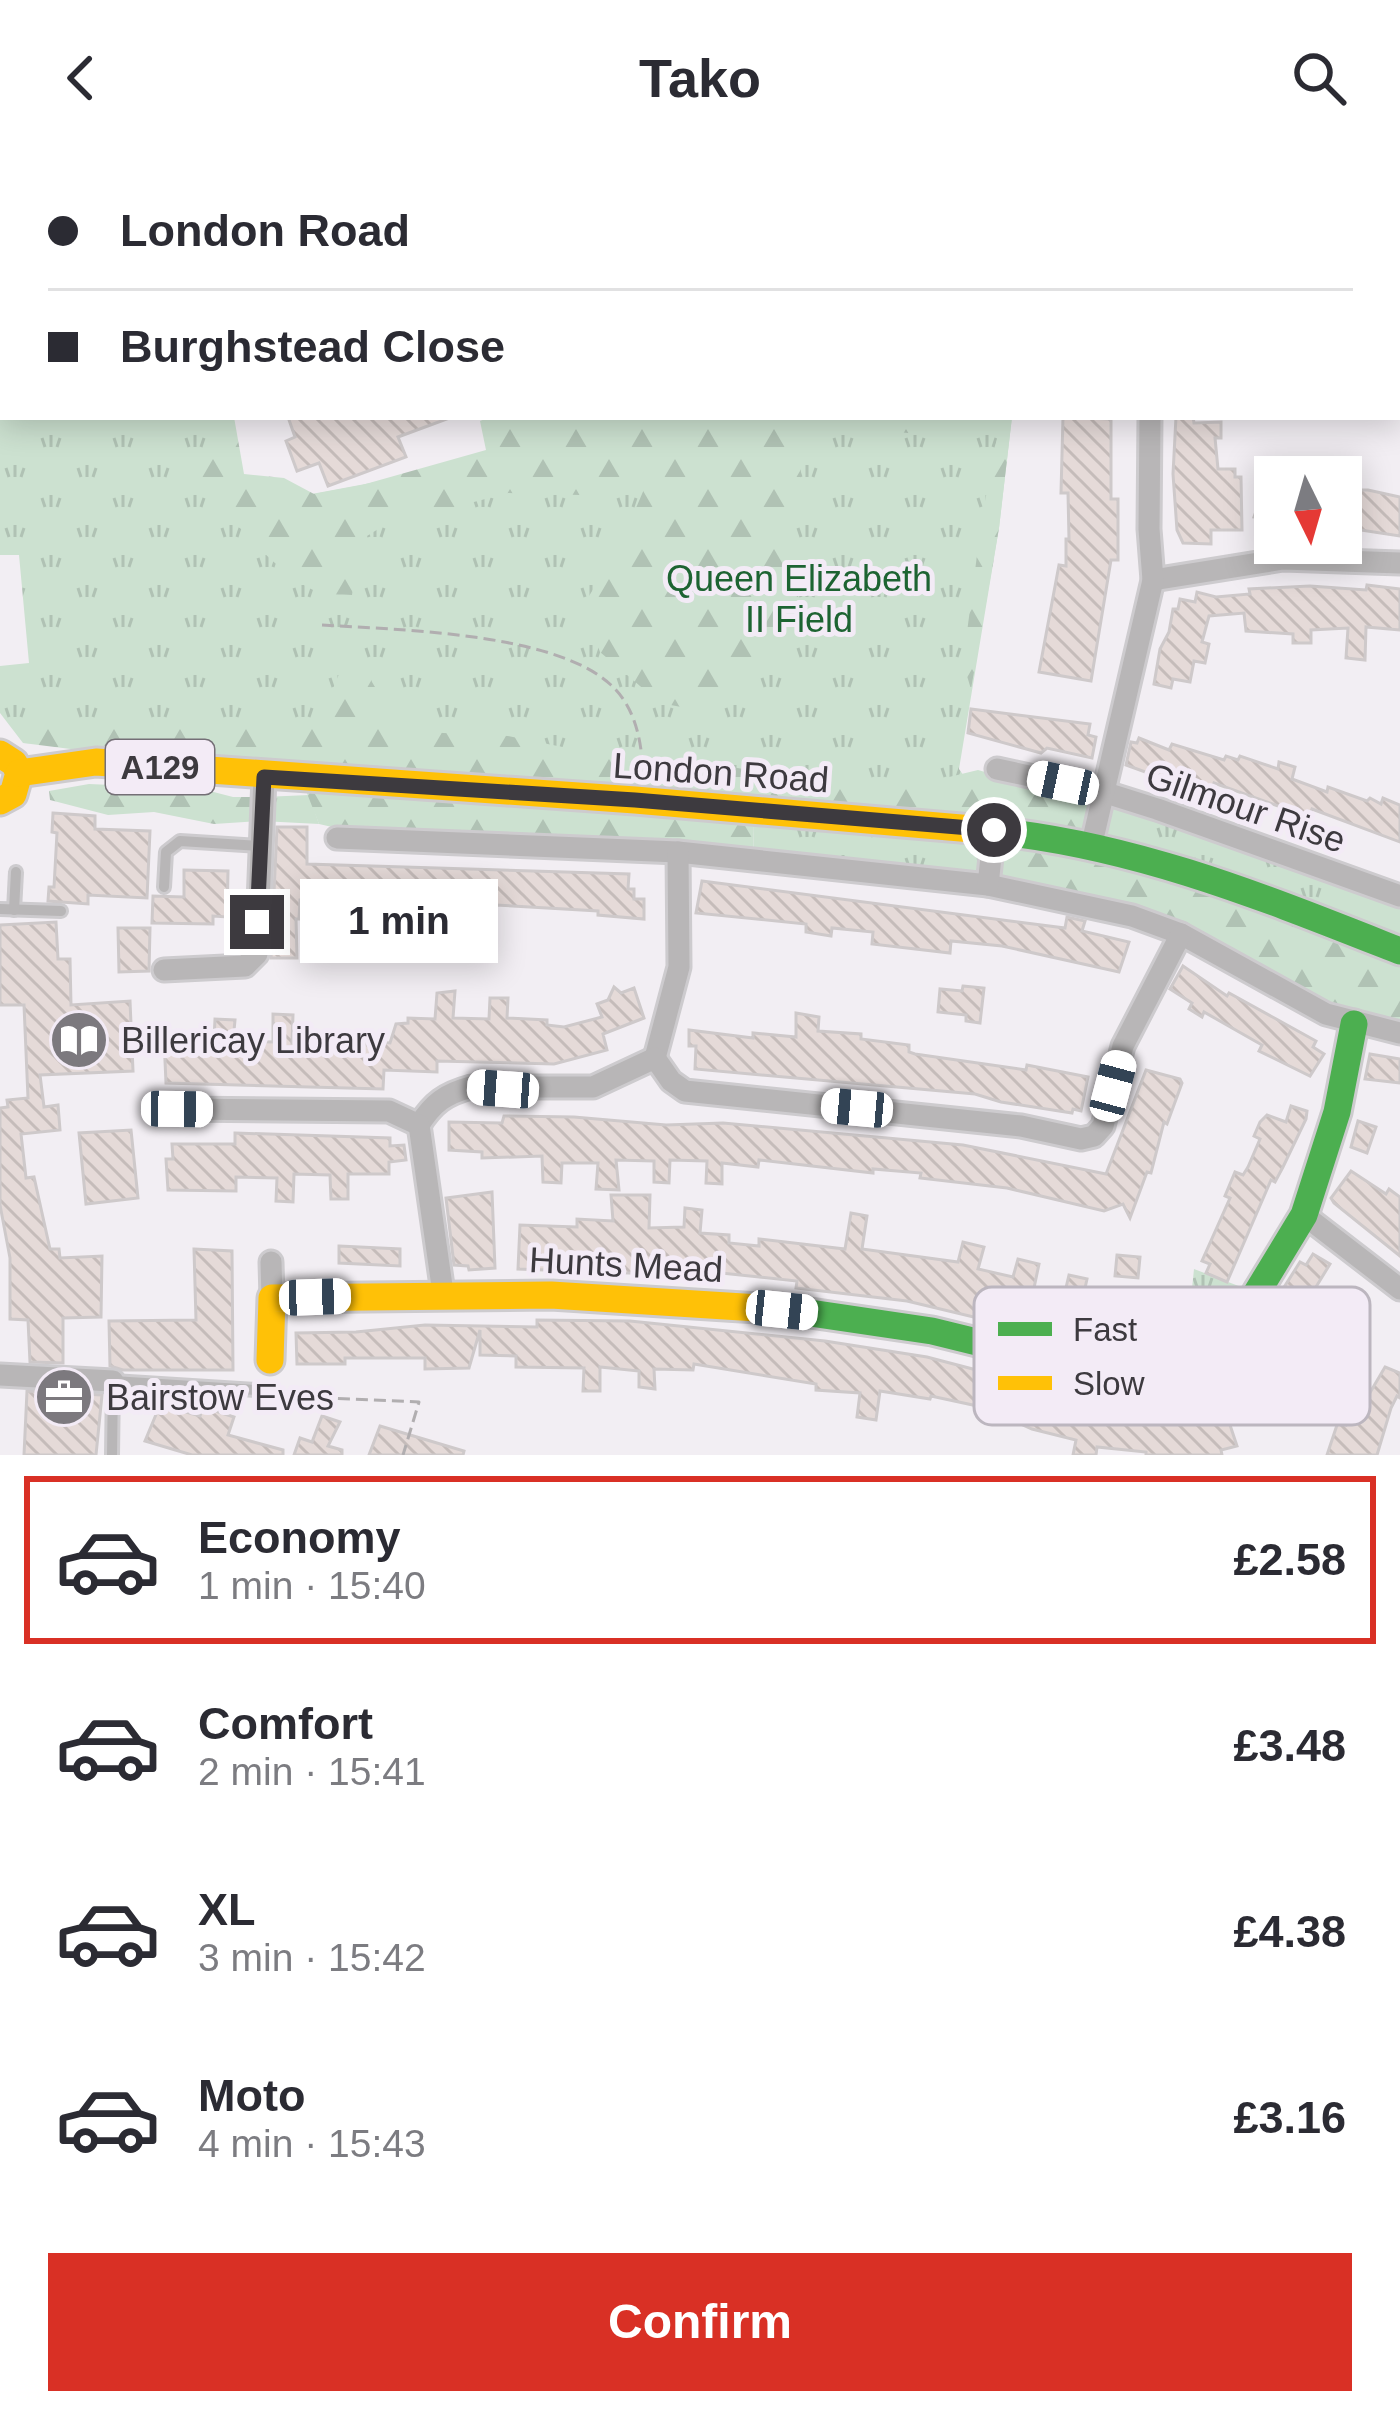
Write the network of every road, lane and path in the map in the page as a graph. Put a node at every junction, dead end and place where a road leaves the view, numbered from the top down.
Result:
1 (1150, 420) edge
2 (1400, 563) edge
3 (1154, 580) junction
4 (322, 625) dead end
5 (10, 764) edge
6 (997, 769) dead end
7 (264, 777) junction
8 (1103, 792) junction
9 (635, 800) junction
10 (0, 801) edge
11 (994, 830) junction
12 (337, 838) dead end
13 (1091, 843) junction
14 (259, 846) junction
15 (678, 852) junction
16 (16, 872) dead end
17 (988, 885) junction
18 (164, 887) dead end
19 (1400, 896) edge
20 (0, 909) edge
21 (14, 910) junction
22 (61, 911) dead end
23 (1181, 934) junction
24 (1400, 951) edge
25 (164, 970) dead end
26 (1354, 1024) junction
27 (1400, 1033) edge
28 (655, 1058) junction
29 (177, 1109) dead end
30 (419, 1125) junction
31 (1304, 1215) junction
32 (271, 1262) dead end
33 (1260, 1287) edge
34 (1400, 1289) edge
35 (443, 1293) junction
36 (272, 1298) junction
37 (974, 1341) edge
38 (270, 1360) dead end
39 (0, 1376) edge
40 (113, 1381) junction
41 (270, 1391) joint
42 (112, 1455) edge
43 (403, 1455) edge

1 - 3 street
2 - 3 street
3 - 8 street
4 - 9 path
5 - 7 main road, London Road / A129
5 - 10 main road
6 - 8 street, Gilmour Rise
7 - 9 main road, London Road / A129
7 - 14 street
8 - 13 street
8 - 19 street, Gilmour Rise
9 - 11 main road, London Road / A129
11 - 13 main road, London Road / A129
11 - 17 street
12 - 15 street
13 - 24 main road, London Road / A129
14 - 18 lane
14 - 25 street
15 - 17 street
15 - 28 street
16 - 21 lane
17 - 23 street
20 - 21 lane
21 - 22 lane
23 - 26 street
23 - 28 street
26 - 27 street
26 - 31 main road, Hunts Mead
28 - 30 street
29 - 30 street
30 - 35 street
31 - 33 main road, Hunts Mead
31 - 34 street
32 - 36 street
35 - 36 main road, Hunts Mead
35 - 37 main road, Hunts Mead
36 - 38 main road
39 - 40 street
40 - 41 lane
40 - 42 lane
41 - 43 path

